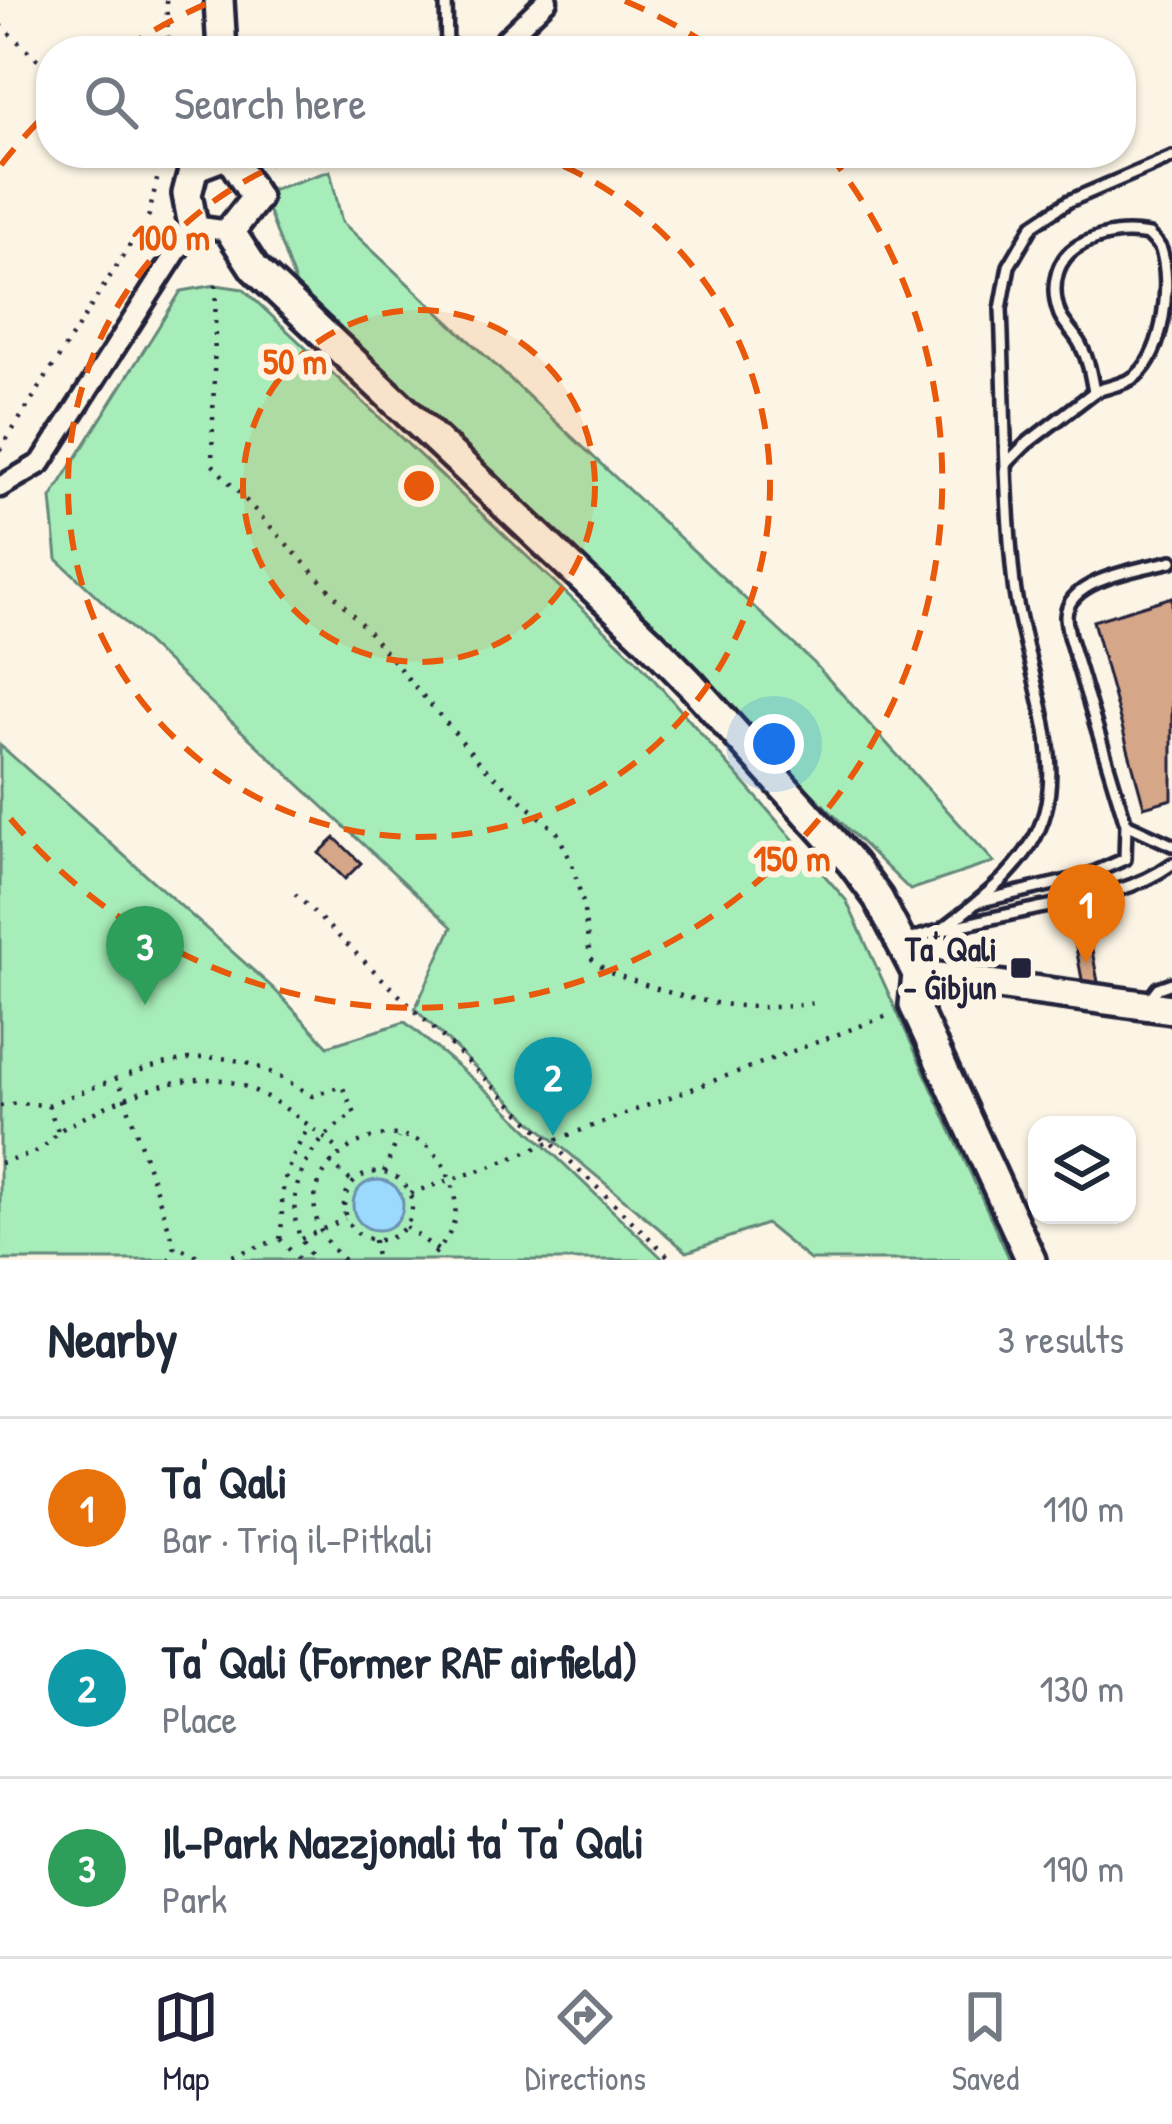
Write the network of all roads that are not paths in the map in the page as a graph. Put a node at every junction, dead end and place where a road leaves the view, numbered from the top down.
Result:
1 (219, 0) edge
2 (446, 0) edge
3 (547, 0) edge
4 (221, 36) edge
5 (447, 36) edge
6 (510, 36) edge
7 (1172, 157) edge
8 (194, 168) edge
9 (238, 168) edge
10 (193, 226) junction
11 (230, 230) junction
12 (1094, 392) junction
13 (1007, 463) junction
14 (0, 487) edge
15 (1172, 561) edge
16 (1126, 824) junction
17 (1172, 844) edge
18 (1172, 864) edge
19 (978, 902) junction
20 (944, 928) junction
21 (901, 942) junction
22 (917, 974) junction
23 (1172, 983) edge
24 (1159, 1007) edge
25 (1031, 1260) edge

1 - 4 main road
2 - 5 lane
3 - 6 street
7 - 13 lane
8 - 10 main road
9 - 11 main road
10 - 11 street
10 - 14 street
11 - 21 main road
12 - 12 lane
12 - 13 lane
13 - 19 lane
15 - 16 lane
16 - 17 lane
16 - 19 lane
18 - 20 lane
19 - 20 lane
20 - 21 lane
21 - 22 main road
22 - 24 main road
22 - 25 main road
23 - 24 lane

